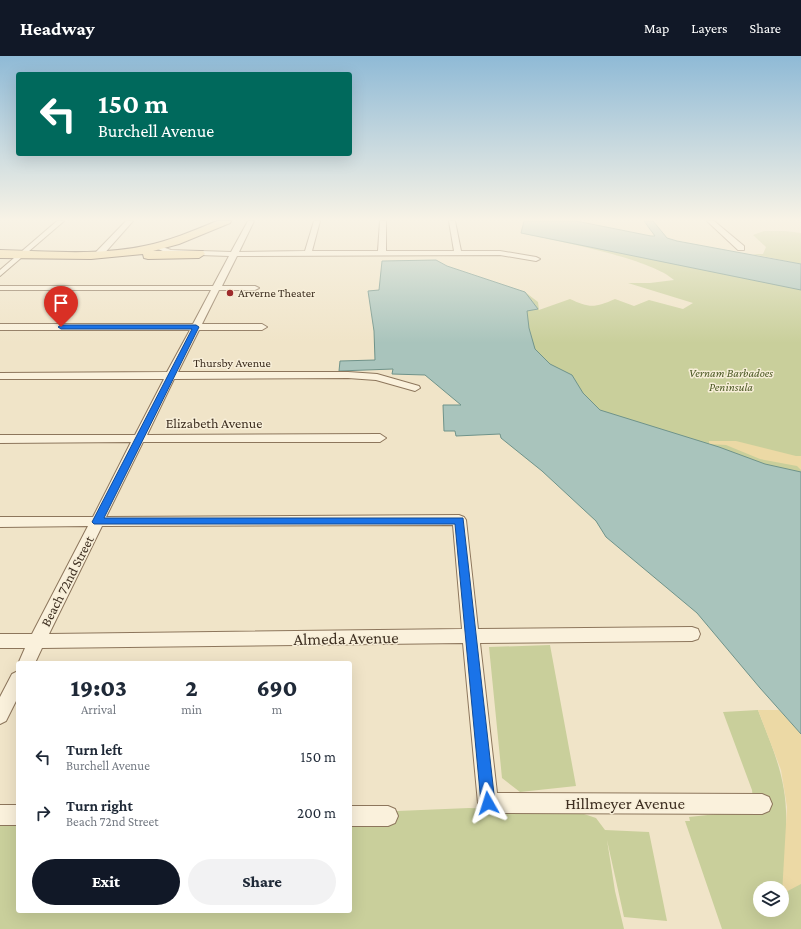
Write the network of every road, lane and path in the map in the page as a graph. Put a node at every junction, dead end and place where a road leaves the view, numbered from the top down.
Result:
1 (9, 262) edge
2 (12, 262) edge
3 (230, 262) edge
4 (0, 268) edge
5 (0, 274) edge
6 (0, 288) edge
7 (216, 288) junction
8 (256, 288) dead end
9 (0, 327) edge
10 (196, 327) junction
11 (262, 327) dead end
12 (0, 376) edge
13 (170, 376) junction
14 (415, 388) dead end
15 (380, 438) dead end
16 (0, 439) edge
17 (139, 439) junction
18 (0, 522) edge
19 (97, 522) junction
20 (692, 634) dead end
21 (472, 636) junction
22 (37, 640) junction
23 (0, 641) edge
24 (27, 661) edge
25 (16, 683) edge
26 (0, 715) edge
27 (762, 804) dead end
28 (0, 815) edge
29 (16, 815) edge
30 (352, 816) edge
31 (388, 816) dead end

1 - 4 street
2 - 5 street
3 - 7 street, Beach 72nd Street
6 - 7 street
7 - 8 street
7 - 10 street, Beach 72nd Street
9 - 10 street
10 - 11 street
10 - 13 street, Beach 72nd Street
12 - 13 street, Thursby Avenue
13 - 14 street, Thursby Avenue
13 - 17 street, Beach 72nd Street
15 - 17 street, Elizabeth Avenue
16 - 17 street, Elizabeth Avenue
17 - 19 street, Beach 72nd Street
18 - 19 street
19 - 21 street
19 - 22 street, Beach 72nd Street
20 - 21 street, Almeda Avenue
21 - 22 street, Almeda Avenue
21 - 27 street, Hillmeyer Avenue
22 - 23 street, Almeda Avenue
22 - 24 street, Beach 72nd Street
25 - 26 street
28 - 29 street
30 - 31 street

